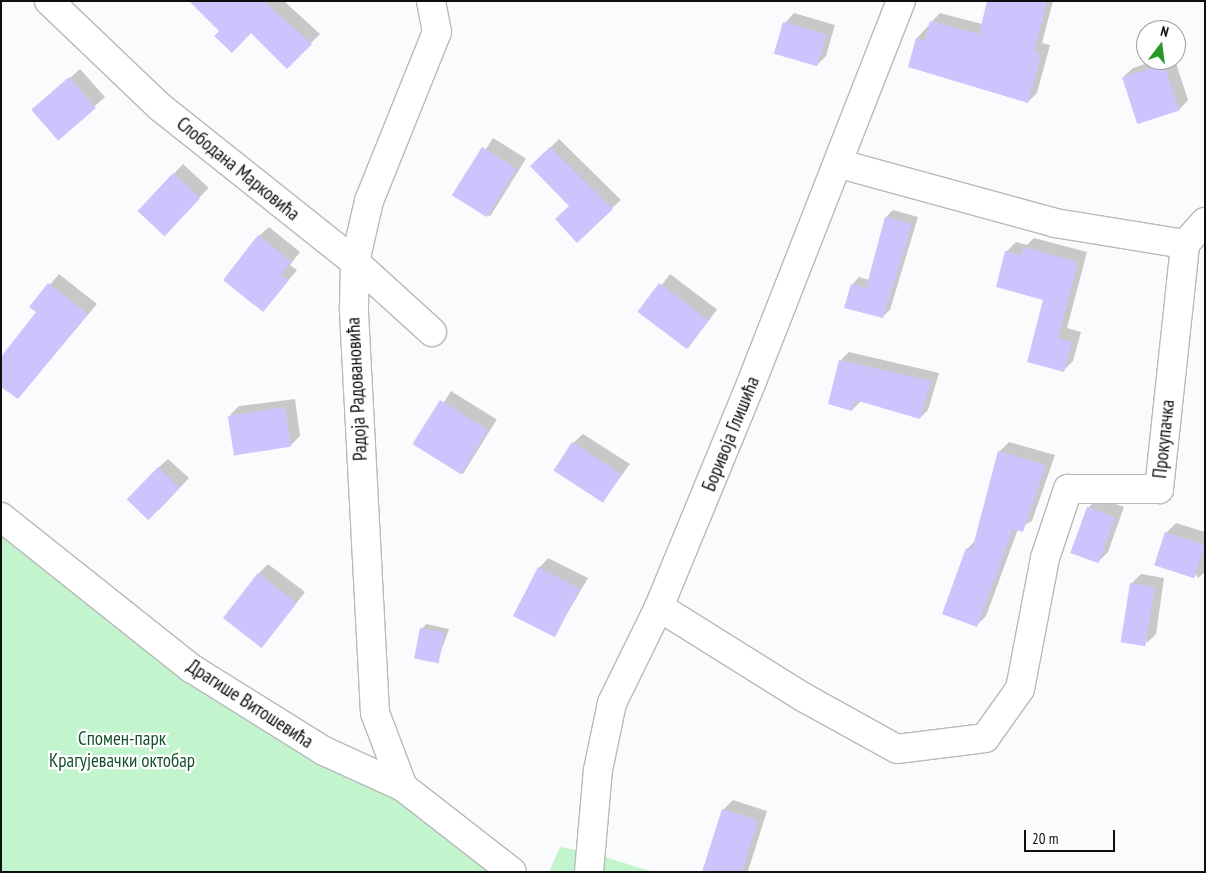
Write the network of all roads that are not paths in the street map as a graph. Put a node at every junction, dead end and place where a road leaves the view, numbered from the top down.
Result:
1 (49, 1) edge
2 (901, 1) edge
3 (435, 4) edge
4 (840, 164) junction
5 (1205, 222) edge
6 (1185, 244) junction
7 (355, 262) junction
8 (432, 332) dead end
9 (1, 517) edge
10 (659, 607) junction
11 (403, 788) junction
12 (593, 870) edge
13 (512, 872) edge

1 - 7 street, Слободана Марковића
2 - 4 street, Боривоја Глишића
3 - 7 street, Радоја Радовановића
4 - 6 street
4 - 10 street, Боривоја Глишића
5 - 6 street
6 - 10 street, Прокупачка
7 - 8 street, Слободана Марковића
7 - 11 street, Радоја Радовановића
9 - 11 street, Драгише Витошевића
10 - 12 street, Боривоја Глишића
11 - 13 street, Драгише Витошевића

